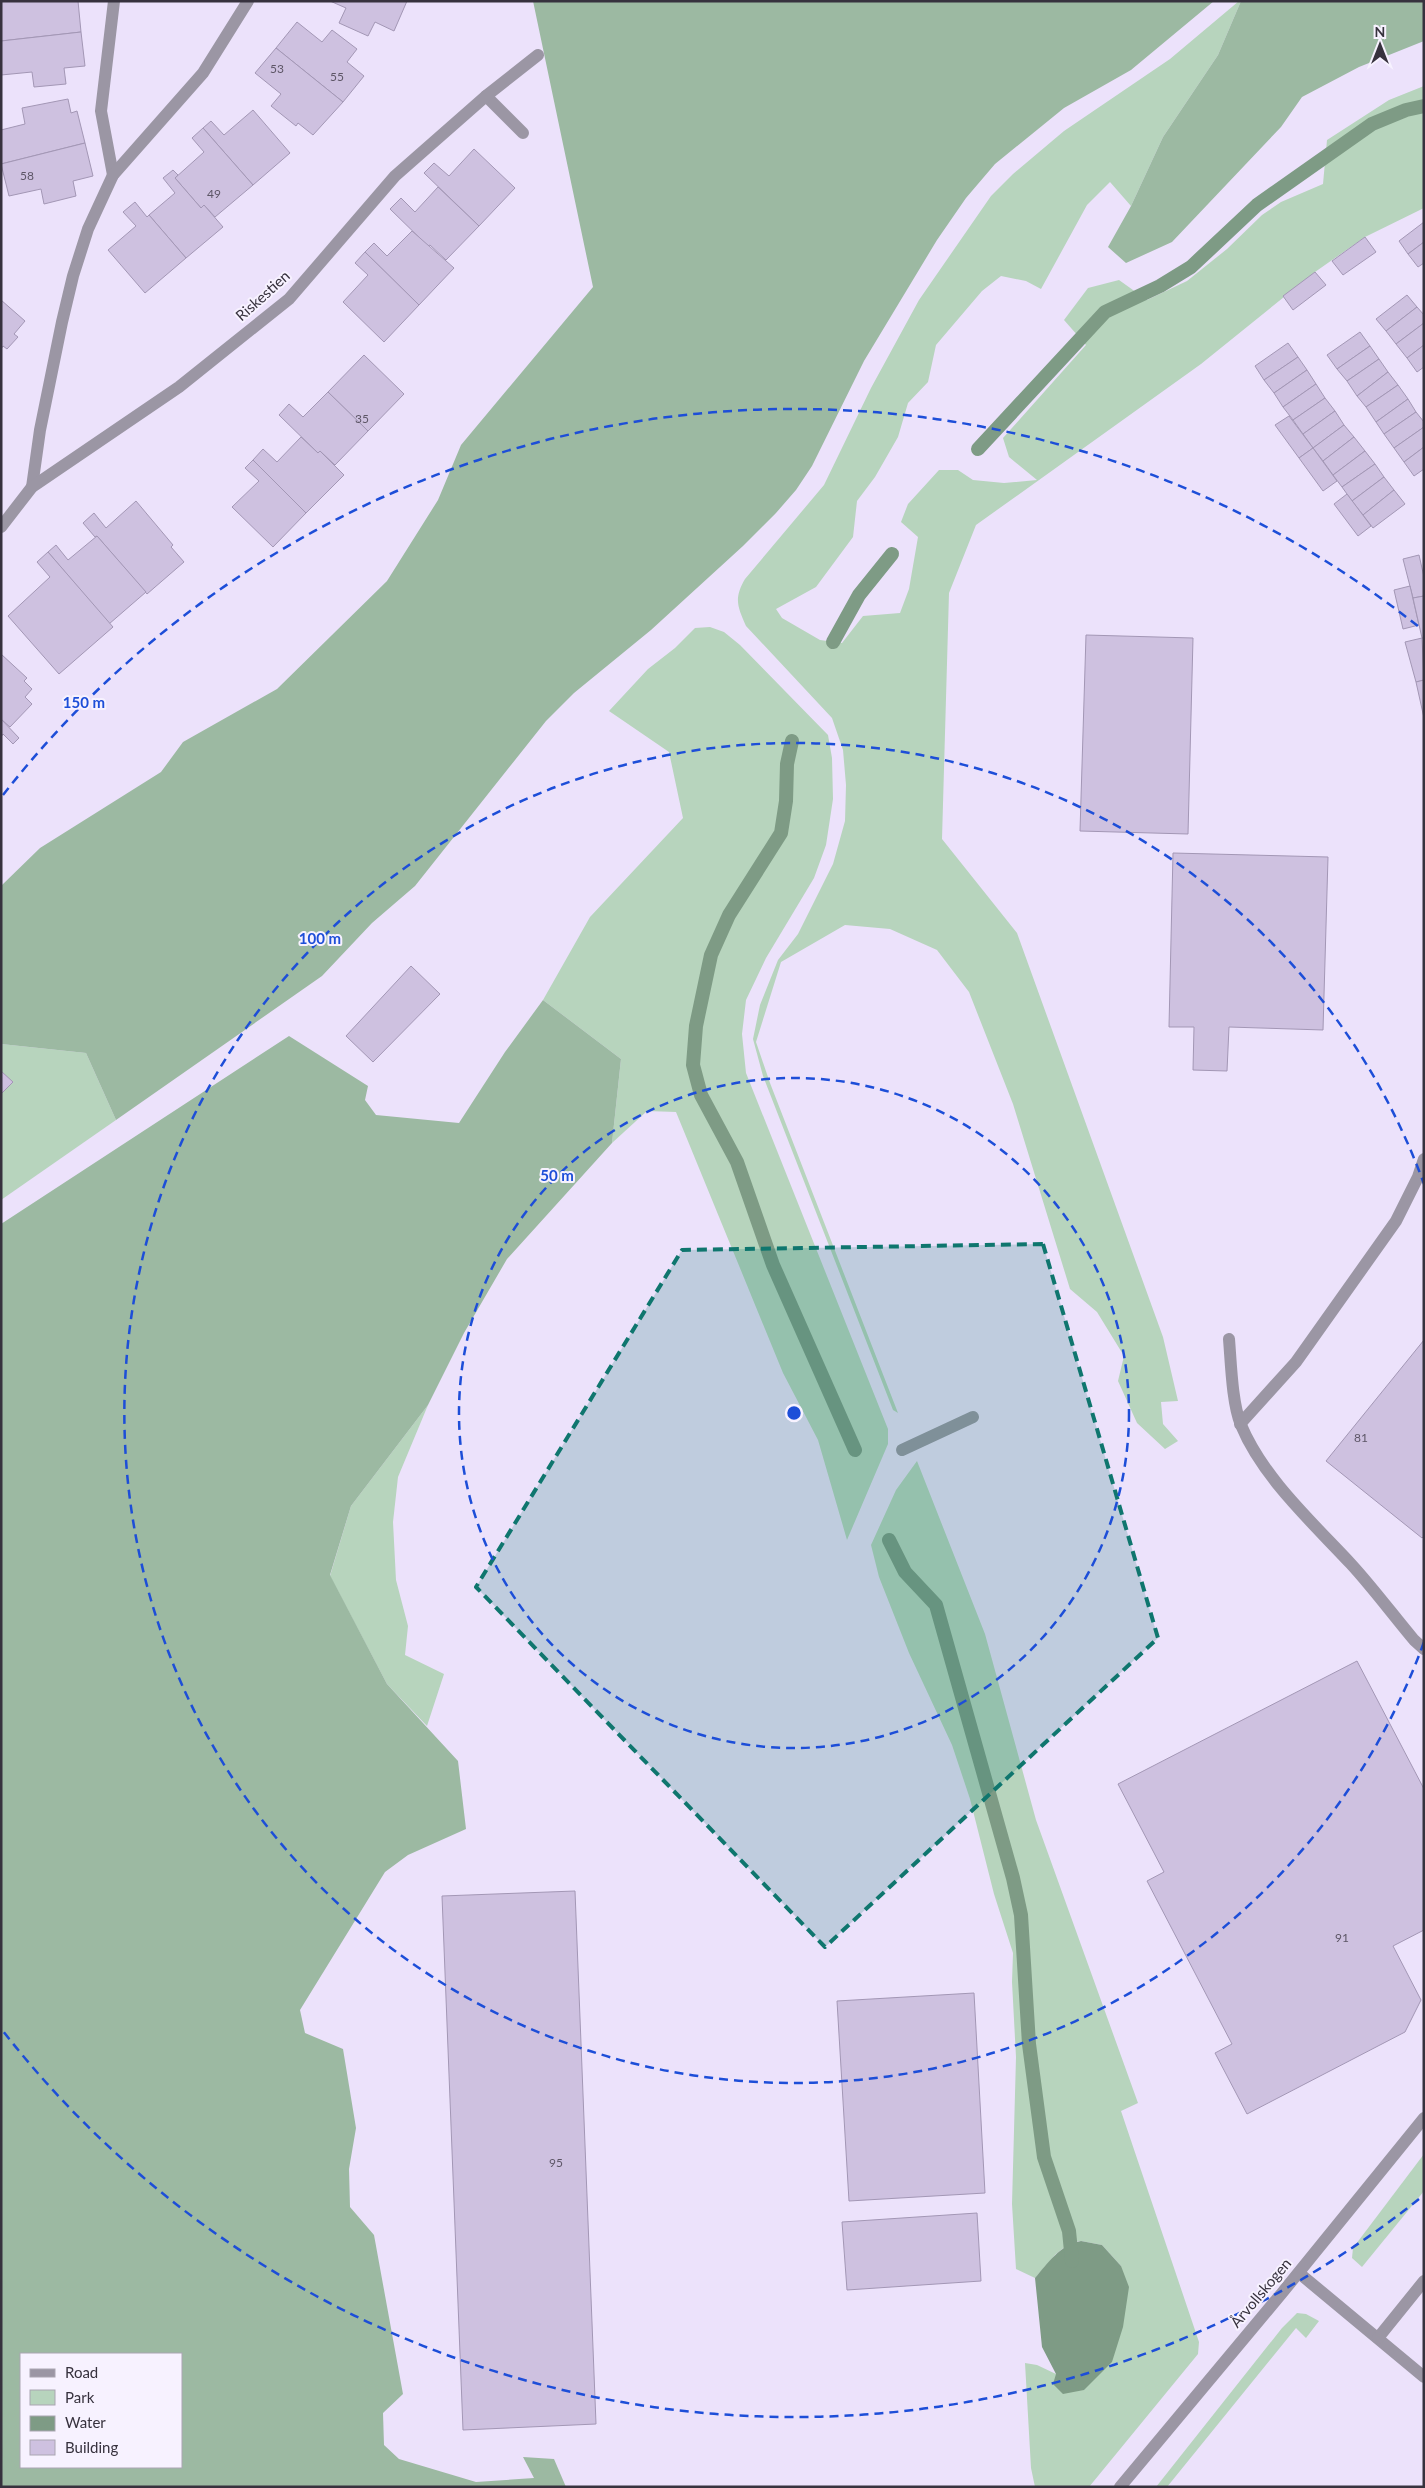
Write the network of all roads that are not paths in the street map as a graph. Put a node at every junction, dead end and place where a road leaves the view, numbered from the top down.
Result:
1 (114, 1) edge
2 (248, 1) edge
3 (538, 55) dead end
4 (486, 96) junction
5 (523, 133) dead end
6 (113, 175) junction
7 (32, 487) junction
8 (1, 527) edge
9 (1424, 1159) edge
10 (1229, 1339) dead end
11 (973, 1417) dead end
12 (1240, 1424) junction
13 (902, 1450) dead end
14 (1424, 1649) edge
15 (1424, 2118) edge
16 (1298, 2273) junction
17 (1424, 2281) edge
18 (1378, 2338) junction
19 (1424, 2377) edge
20 (1120, 2487) edge

1 - 6 street
2 - 6 street, Riskestien
3 - 4 street, Riskestien
4 - 5 street
4 - 7 street, Riskestien
6 - 7 street, Riskestien
7 - 8 street, Riskestien
9 - 12 street
10 - 12 street
11 - 13 street
12 - 14 street
15 - 16 street, Årvollskogen
16 - 18 street
16 - 20 street, Årvollskogen
17 - 18 street
18 - 19 street

